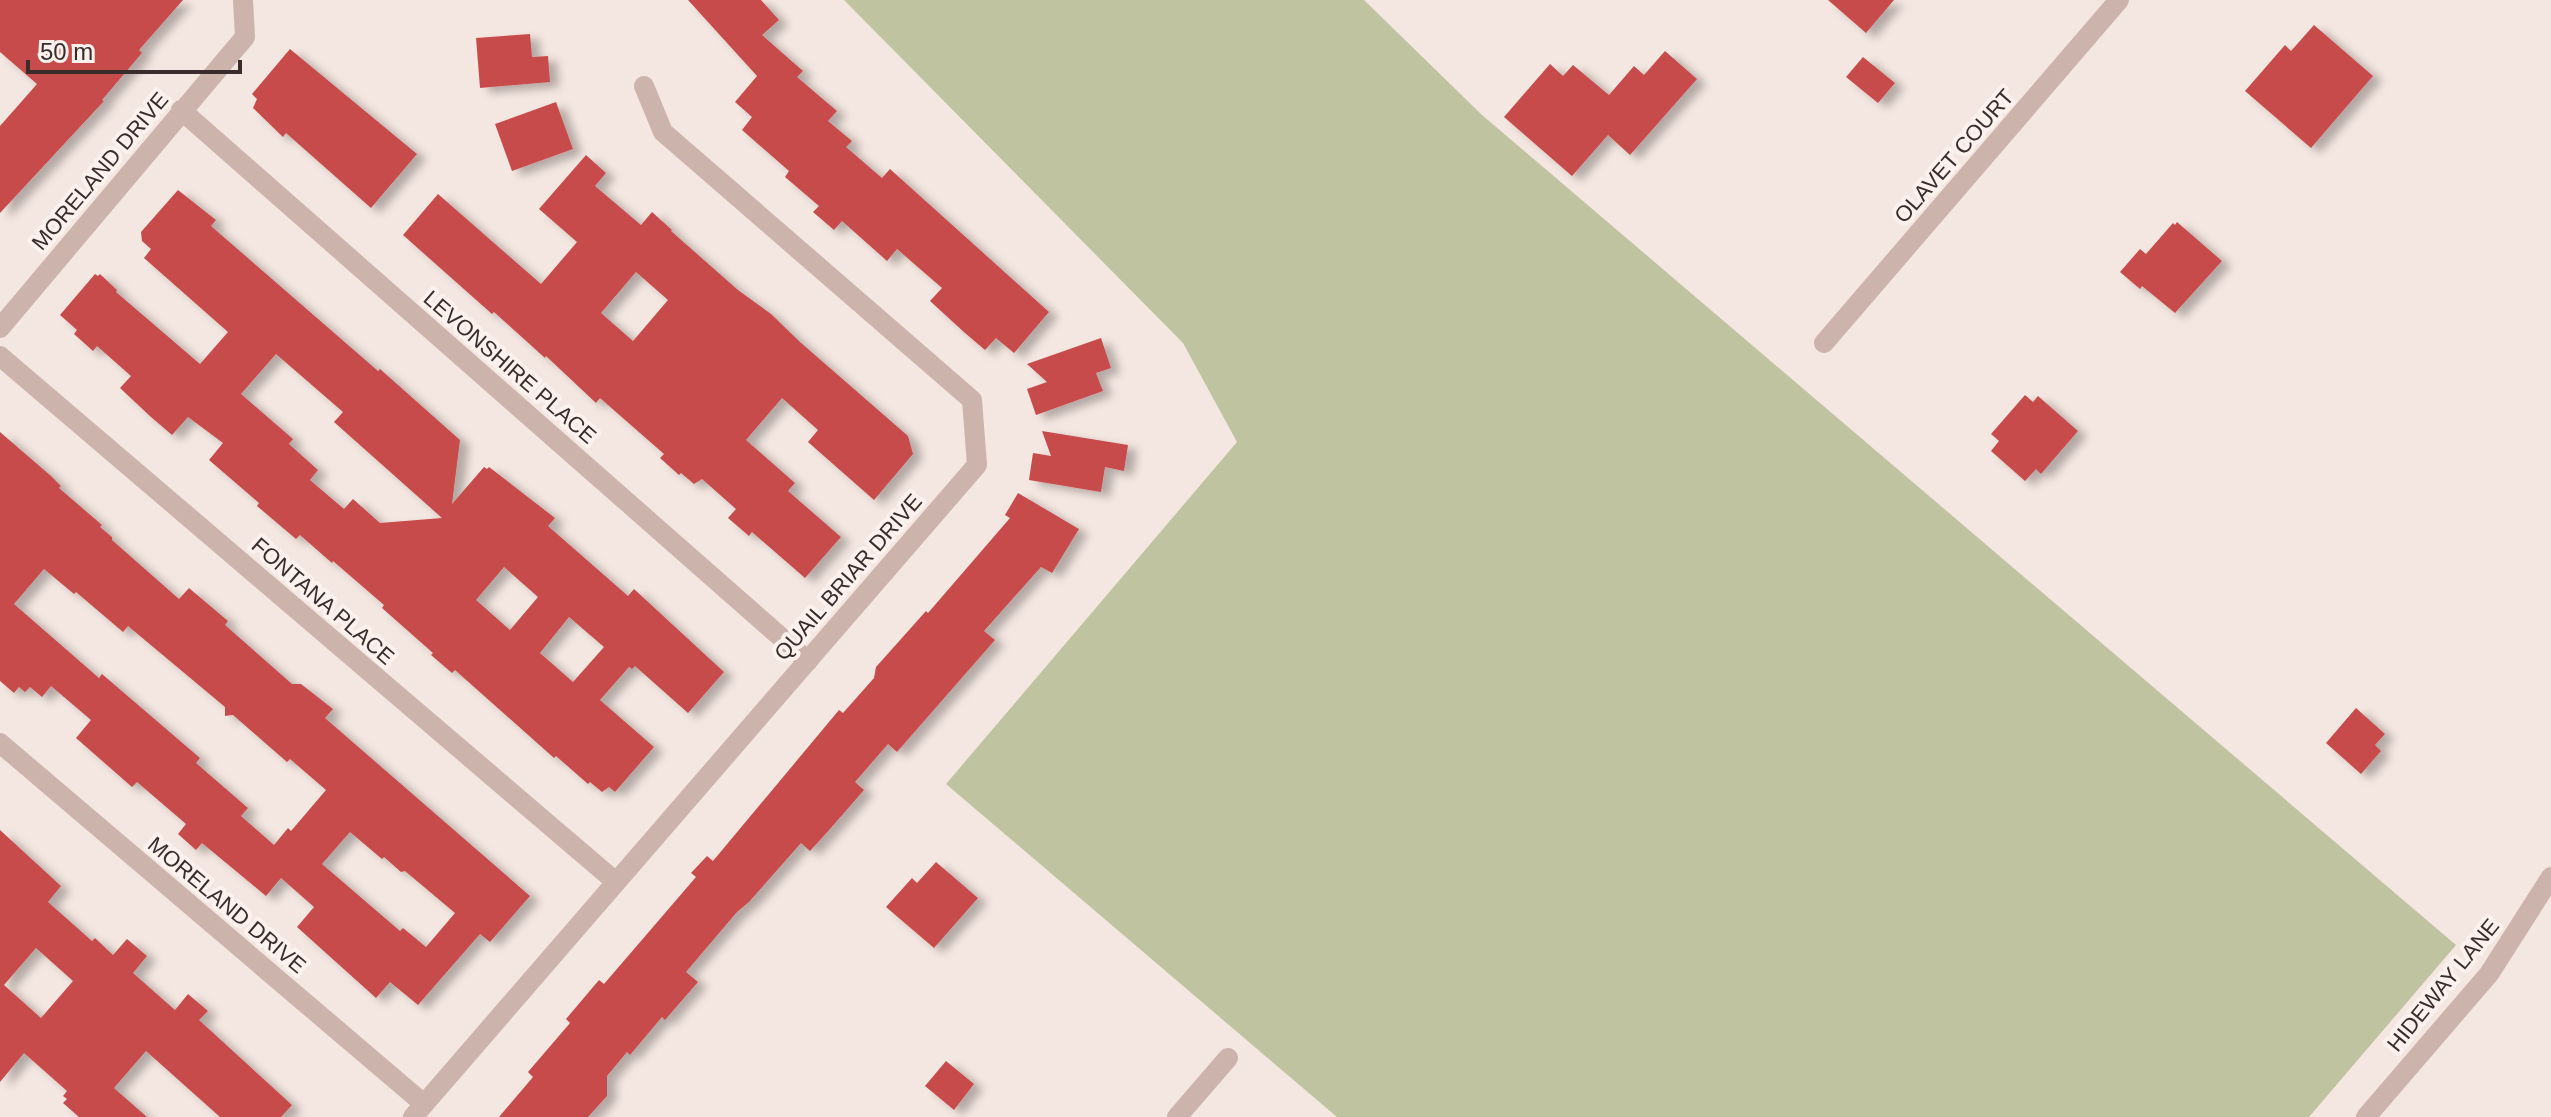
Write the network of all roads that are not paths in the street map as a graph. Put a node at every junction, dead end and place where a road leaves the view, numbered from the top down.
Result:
1 (243, 0) edge
2 (2119, 0) edge
3 (644, 86) dead end
4 (181, 110) junction
5 (0, 328) edge
6 (1824, 343) dead end
7 (0, 356) edge
8 (808, 661) junction
9 (0, 743) edge
10 (2551, 877) edge
11 (616, 882) junction
12 (1228, 1058) dead end
13 (418, 1110) edge
14 (1177, 1117) edge
15 (2366, 1117) edge

1 - 4 street, MORELAND DRIVE
2 - 6 street, OLAVET COURT
3 - 8 street, QUAIL BRIAR DRIVE
4 - 5 street, MORELAND DRIVE
4 - 8 street, LEVONSHIRE PLACE
7 - 11 street, FONTANA PLACE
8 - 11 street, QUAIL BRIAR DRIVE
9 - 13 street, MORELAND DRIVE
10 - 15 street, HIDEWAY LANE
11 - 13 street, QUAIL BRIAR DRIVE
12 - 14 street

